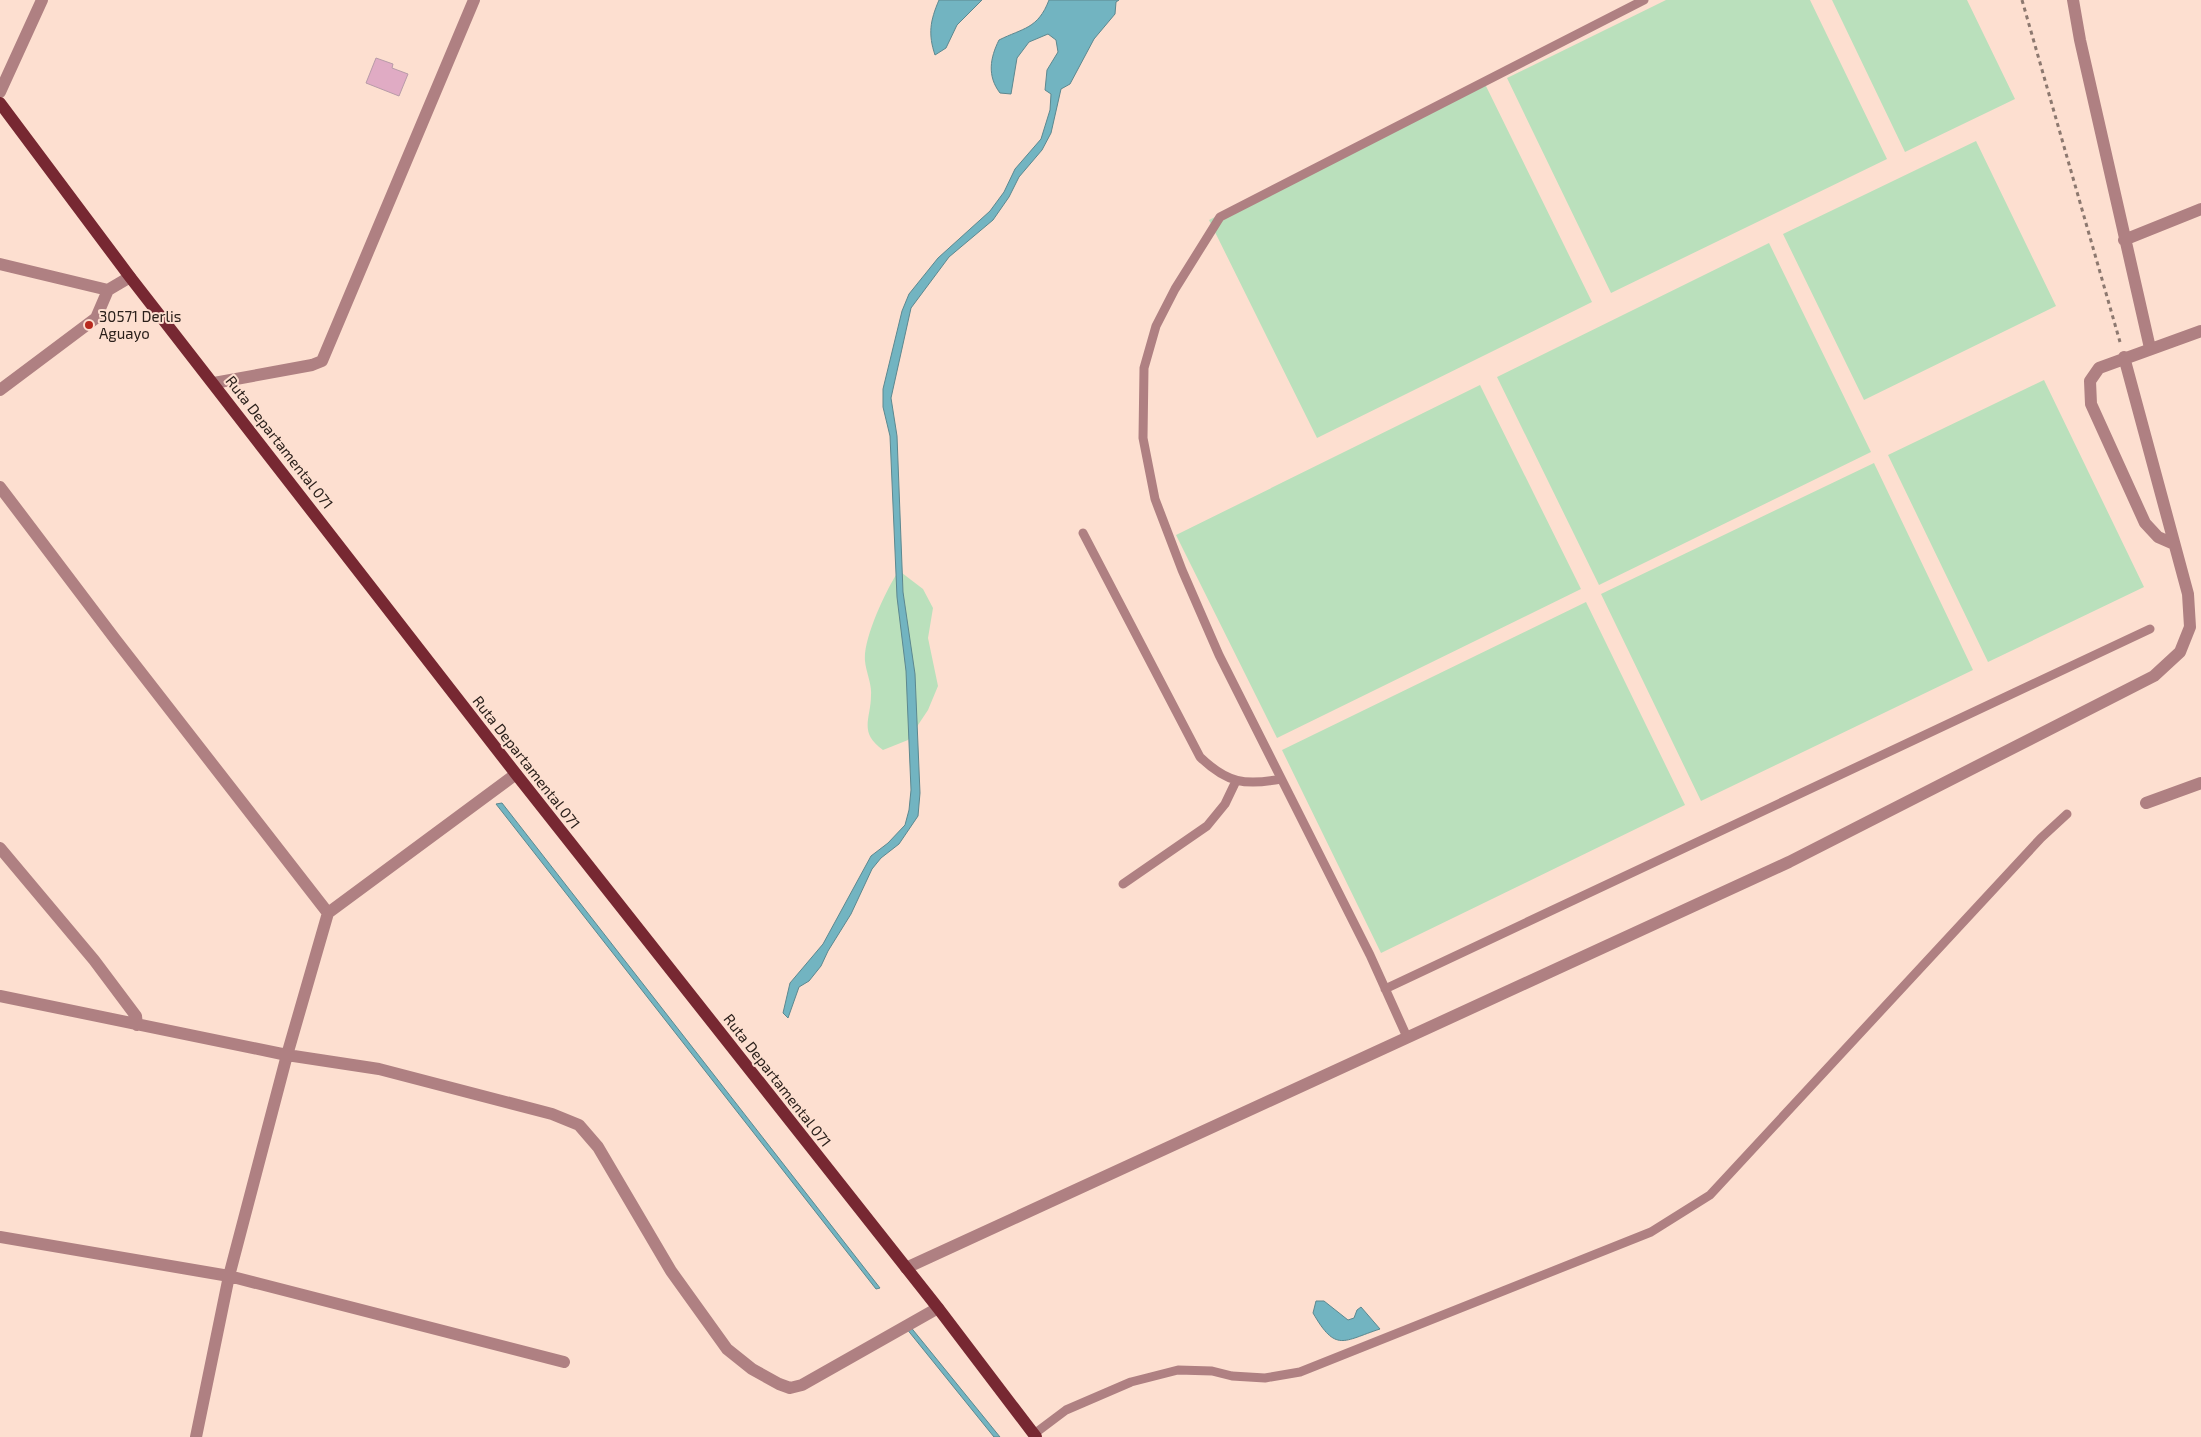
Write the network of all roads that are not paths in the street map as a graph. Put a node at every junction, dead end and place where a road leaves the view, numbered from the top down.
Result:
1 (42, 0) edge
2 (474, 0) edge
3 (1644, 0) edge
4 (2073, 0) edge
5 (0, 92) edge
6 (0, 103) edge
7 (2201, 209) edge
8 (2124, 240) junction
9 (0, 264) edge
10 (130, 277) junction
11 (108, 290) junction
12 (2201, 331) edge
13 (2150, 348) junction
14 (2124, 357) junction
15 (214, 383) junction
16 (0, 390) edge
17 (0, 487) edge
18 (1084, 533) dead end
19 (2174, 544) junction
20 (2150, 629) dead end
21 (516, 774) junction
22 (1281, 779) junction
23 (1236, 781) junction
24 (2201, 783) edge
25 (2146, 803) dead end
26 (2067, 814) dead end
27 (0, 848) edge
28 (1123, 884) dead end
29 (328, 914) junction
30 (1385, 989) junction
31 (0, 996) edge
32 (137, 1025) junction
33 (1407, 1037) junction
34 (287, 1055) junction
35 (0, 1237) edge
36 (906, 1268) junction
37 (229, 1276) junction
38 (938, 1308) junction
39 (564, 1362) dead end
40 (1035, 1436) edge
41 (196, 1437) edge

1 - 5 street
2 - 15 street
3 - 22 lane
4 - 8 street
6 - 10 main road, Ruta Departamental 071
7 - 8 street
8 - 13 street
9 - 11 street
10 - 11 street
10 - 15 main road, Ruta Departamental 071
11 - 16 street
12 - 13 street
13 - 14 street
14 - 19 street
14 - 19 street
15 - 21 main road, Ruta Departamental 071
17 - 29 street
18 - 23 lane
19 - 33 street
20 - 30 lane
21 - 29 street
21 - 36 main road, Ruta Departamental 071
22 - 23 lane
22 - 30 lane
23 - 28 lane
24 - 25 street
26 - 40 lane
27 - 32 street
29 - 34 street
30 - 33 lane
31 - 32 street
32 - 34 street
33 - 36 street
34 - 37 street
34 - 38 street
35 - 37 street
36 - 38 main road, Ruta Departamental 071
37 - 39 street
37 - 41 street
38 - 40 main road, Ruta Departamental 071

